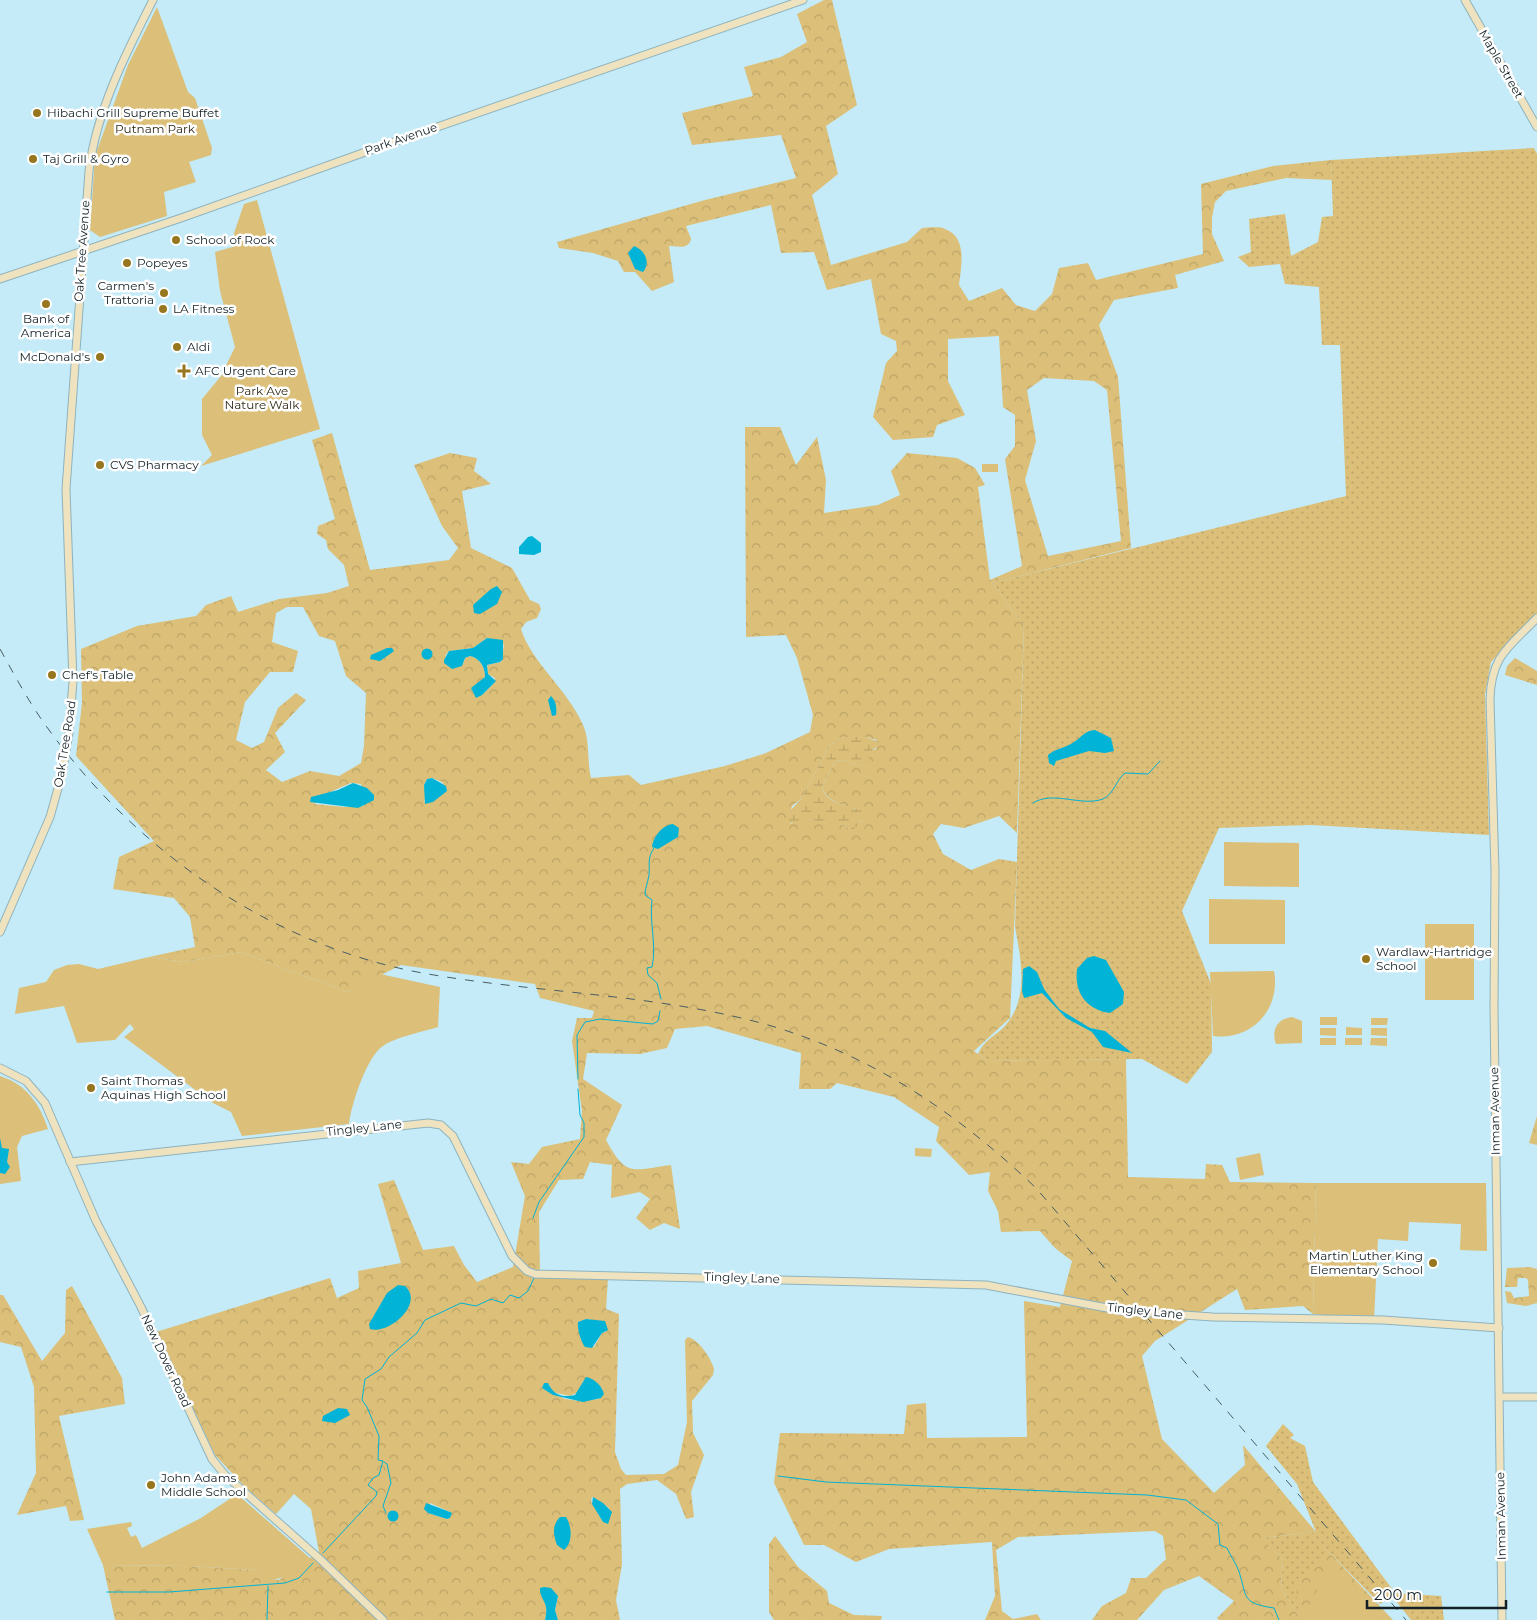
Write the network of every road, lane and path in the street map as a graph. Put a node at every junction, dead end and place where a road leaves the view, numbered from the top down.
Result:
1 (153, 0) edge
2 (803, 0) edge
3 (1465, 0) edge
4 (1537, 127) edge
5 (82, 252) junction
6 (0, 279) edge
7 (66, 514) joint
8 (1537, 618) edge
9 (0, 932) edge
10 (0, 1068) edge
11 (70, 1162) junction
12 (1499, 1328) junction
13 (1500, 1397) junction
14 (1537, 1397) edge
15 (383, 1620) edge
16 (1502, 1620) edge

1 - 5 main road, Oak Tree Avenue
2 - 5 main road, Park Avenue
3 - 4 main road, Maple Street
5 - 6 main road, Park Avenue
5 - 7 main road, Oak Tree Avenue
7 - 9 main road, Oak Tree Road, bridge
8 - 12 main road, Inman Avenue
10 - 11 main road, New Dover Road
11 - 12 main road, Tingley Lane
11 - 15 main road, New Dover Road
12 - 13 main road, Inman Avenue
13 - 14 main road
13 - 16 main road, Inman Avenue

